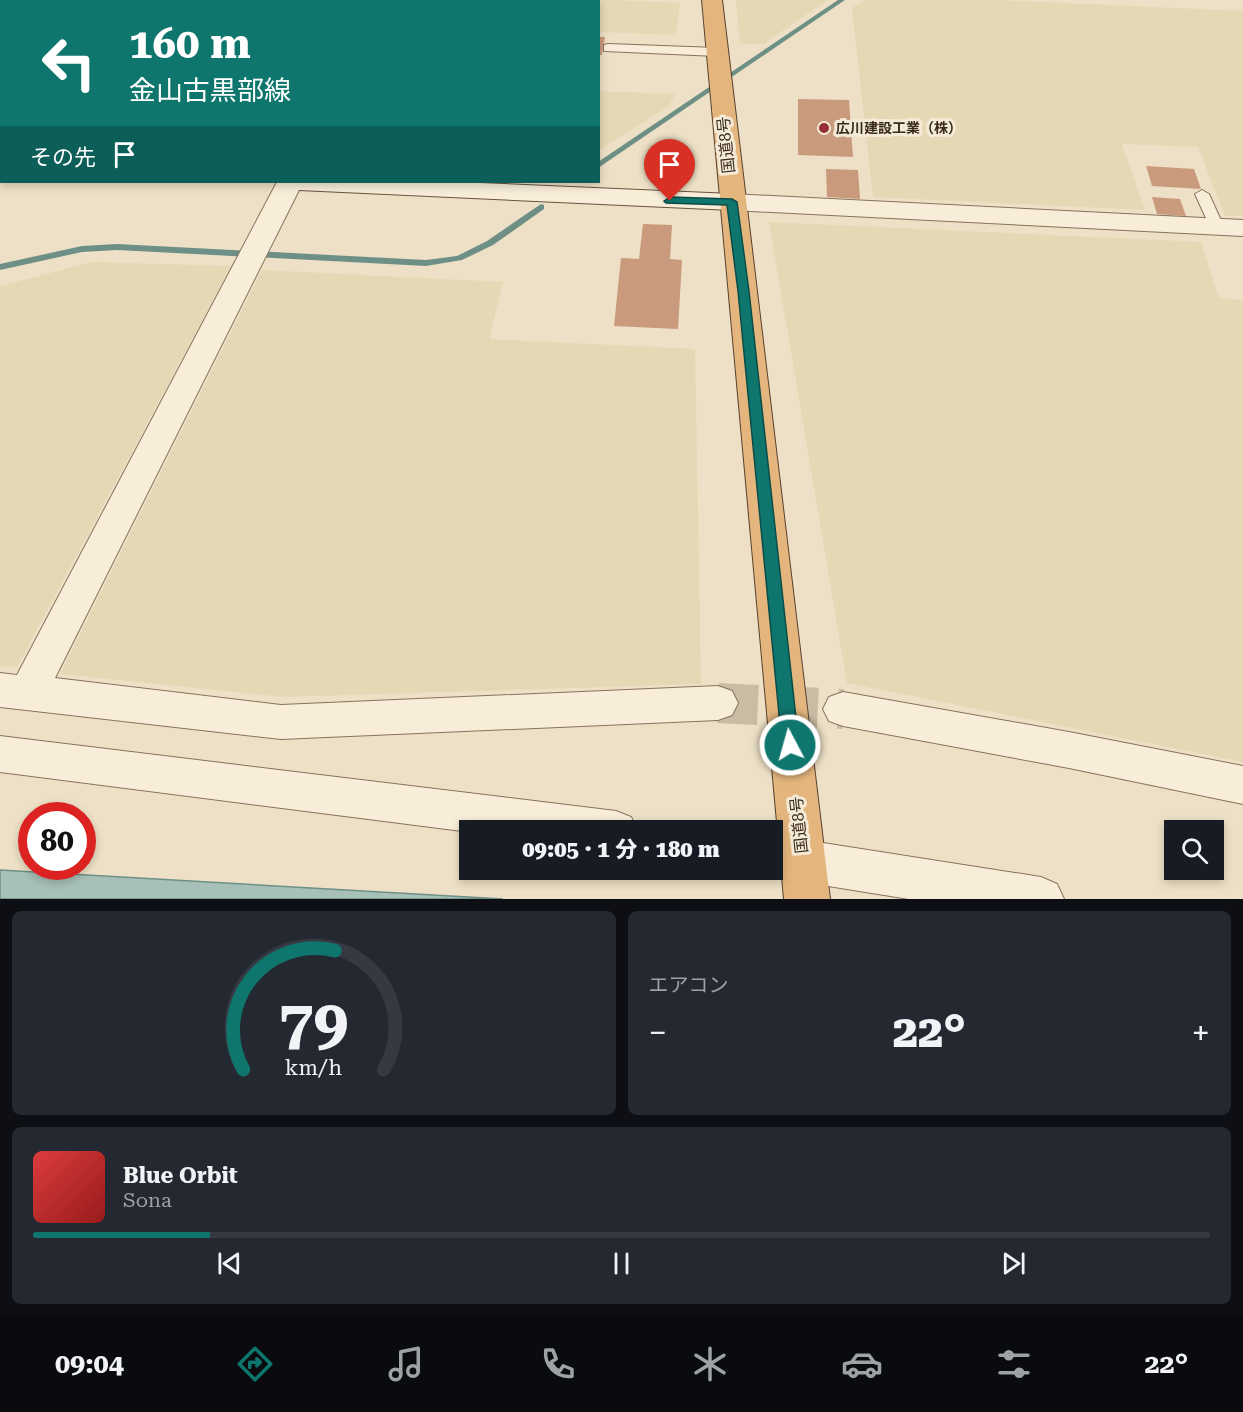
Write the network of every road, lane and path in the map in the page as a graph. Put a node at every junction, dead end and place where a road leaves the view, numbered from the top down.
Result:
1 (712, 0) edge
2 (608, 48) dead end
3 (717, 52) junction
4 (289, 183) edge
5 (321, 183) edge
6 (1202, 194) dead end
7 (732, 202) junction
8 (1230, 228) edge
9 (14, 691) edge
10 (718, 703) tunnel mouth
11 (843, 709) tunnel mouth
12 (0, 754) edge
13 (1243, 786) edge
14 (528, 820) edge
15 (797, 874) edge
16 (1041, 899) edge

1 - 3 highway, 国道8号
2 - 3 lane
3 - 7 highway, 国道8号
4 - 9 street
5 - 7 street
6 - 8 lane
7 - 8 street
7 - 15 highway, 国道8号
9 - 10 street
11 - 13 street
12 - 14 street
15 - 16 street

